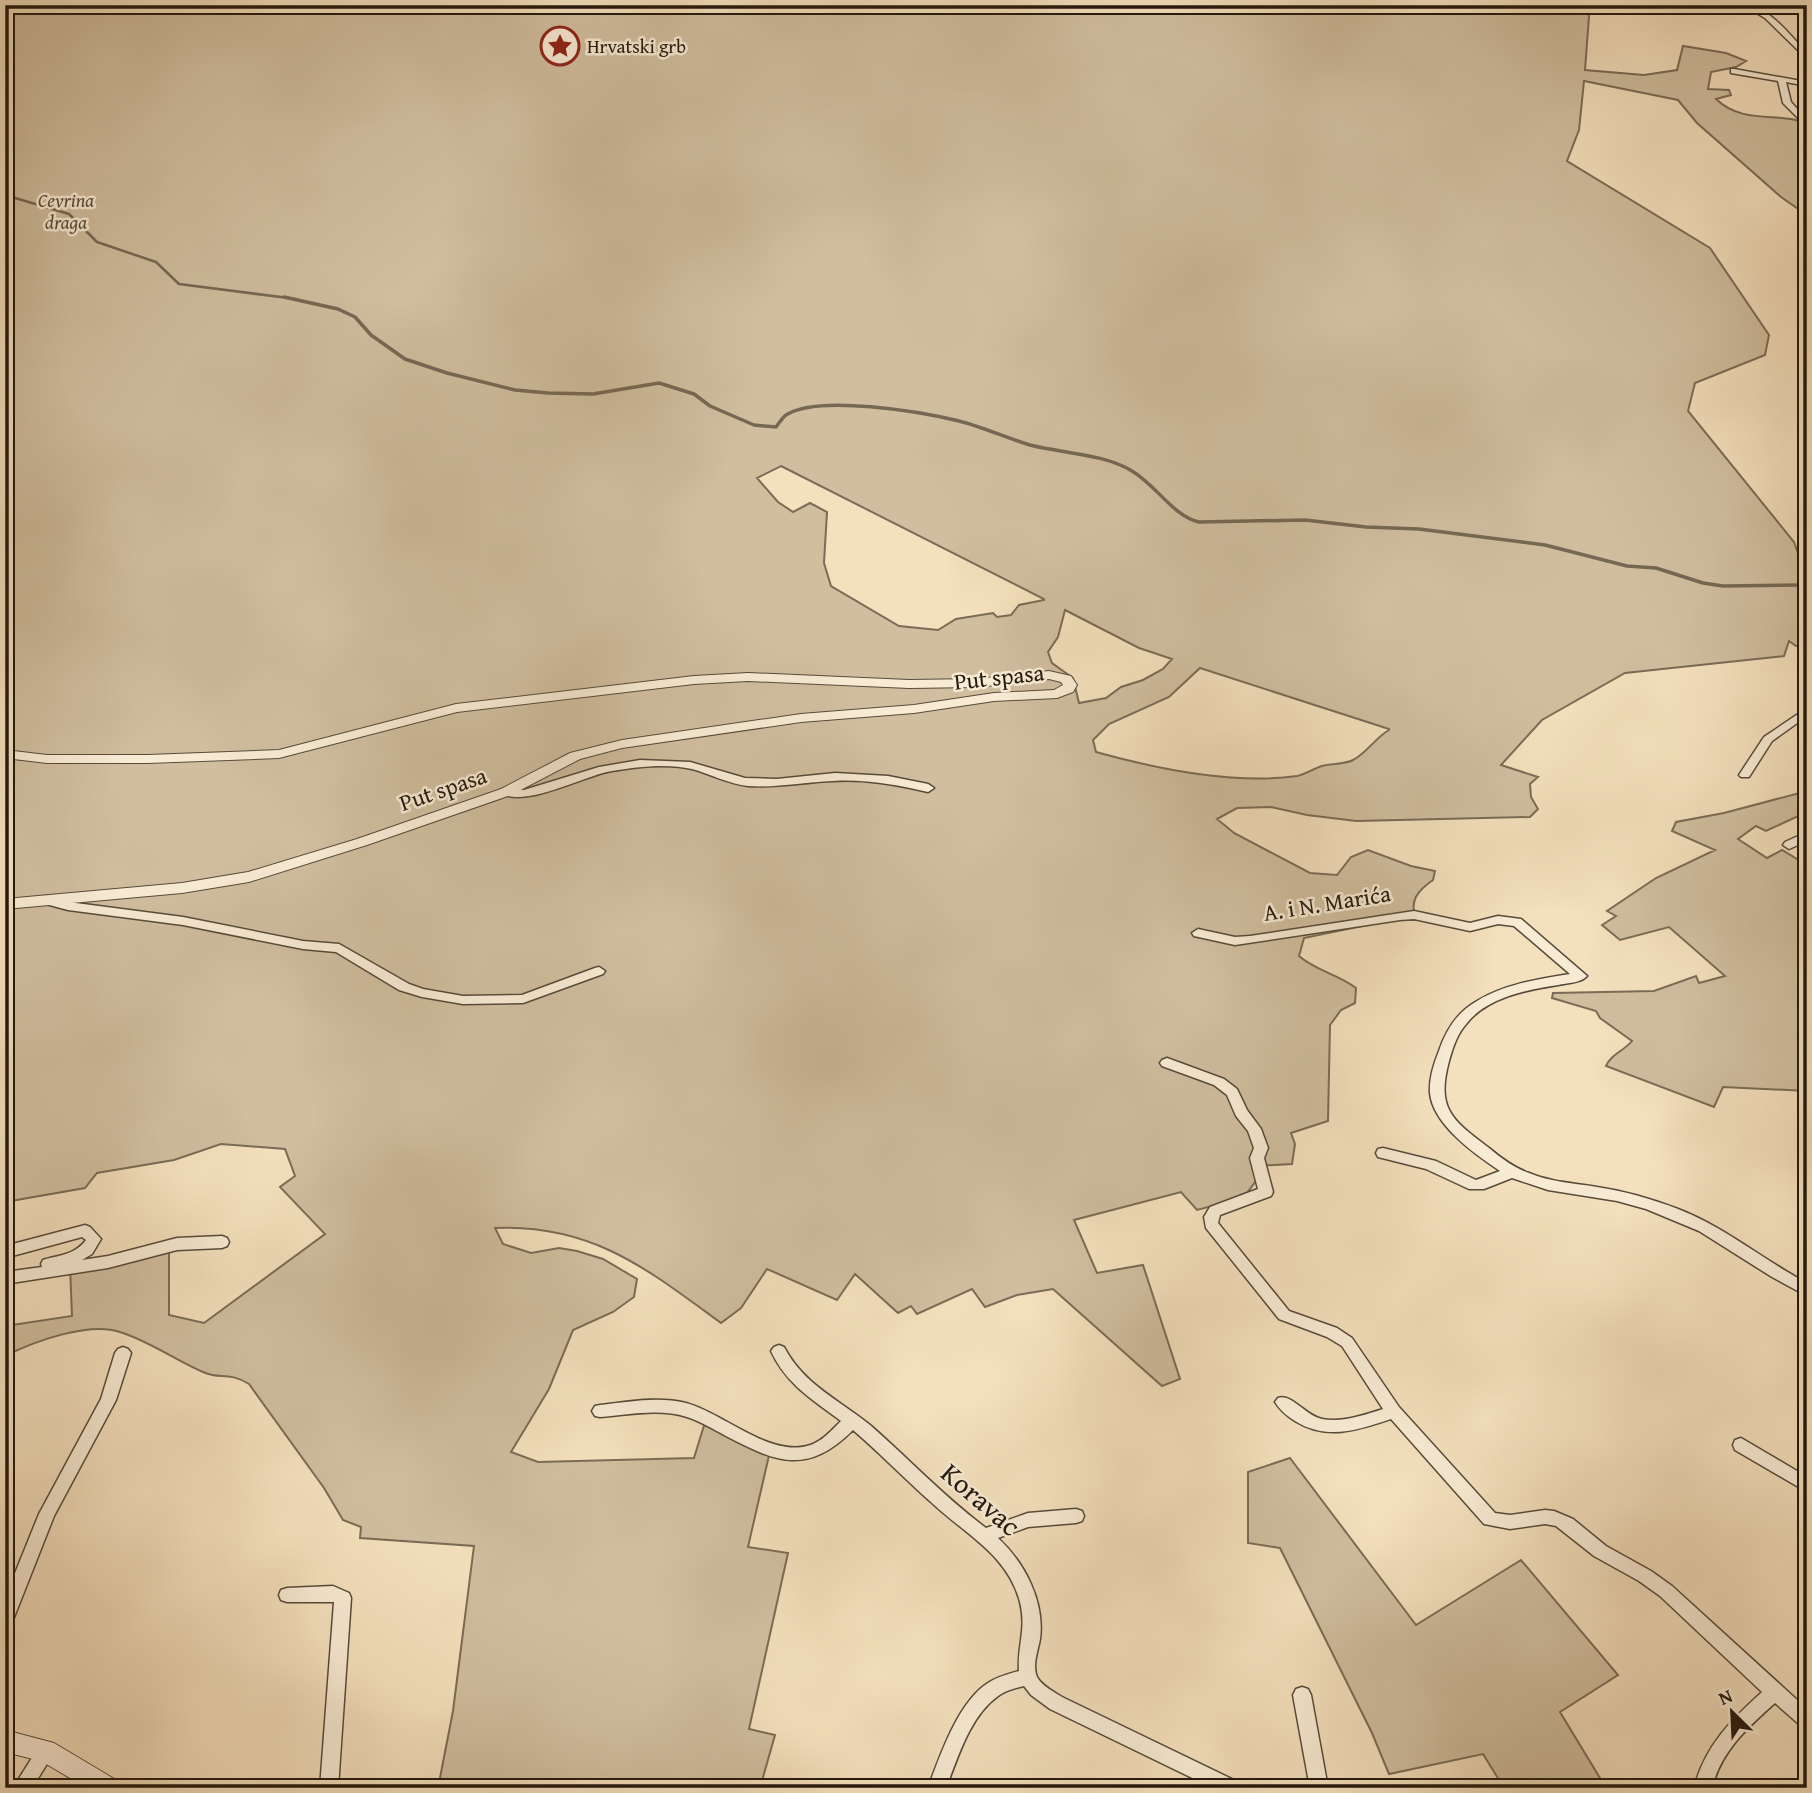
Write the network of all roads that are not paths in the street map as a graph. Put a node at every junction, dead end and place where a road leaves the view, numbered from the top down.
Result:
1 (1746, 5) edge
2 (1807, 57) edge
3 (1734, 71) dead end
4 (1781, 78) junction
5 (1807, 84) edge
6 (1807, 125) edge
7 (1807, 711) edge
8 (5, 754) edge
9 (1745, 775) dead end
10 (928, 788) dead end
11 (506, 792) junction
12 (1807, 836) edge
13 (1789, 845) dead end
14 (45, 900) junction
15 (5, 904) edge
16 (1198, 933) dead end
17 (599, 971) dead end
18 (1167, 1063) dead end
19 (1382, 1153) dead end
20 (1513, 1172) junction
21 (222, 1242) dead end
22 (5, 1252) edge
23 (7, 1278) edge
24 (1807, 1290) edge
25 (779, 1351) dead end
26 (123, 1353) dead end
27 (1283, 1402) dead end
28 (600, 1411) dead end
29 (1394, 1412) junction
30 (852, 1420) junction
31 (1741, 1445) dead end
32 (1807, 1485) edge
33 (1076, 1516) dead end
34 (986, 1535) junction
35 (287, 1595) dead end
36 (5, 1620) edge
37 (1028, 1677) junction
38 (1774, 1693) junction
39 (1302, 1695) dead end
40 (1807, 1720) edge
41 (5, 1741) edge
42 (46, 1751) junction
43 (22, 1788) edge
44 (108, 1788) edge
45 (329, 1788) edge
46 (937, 1788) edge
47 (1233, 1788) edge
48 (1319, 1788) edge
49 (1703, 1788) edge

1 - 2 street
3 - 4 street
4 - 5 street
4 - 6 street
7 - 9 street
8 - 11 street, Put spasa
10 - 11 street
11 - 14 street, Put spasa
12 - 13 street
14 - 15 street, Put spasa
14 - 17 street
16 - 20 street, A. i N. Marića
18 - 29 street
19 - 20 street
20 - 24 street, A. i N. Marića
21 - 23 street
22 - 23 street
25 - 30 street, Koravac
26 - 36 street
27 - 29 street
28 - 30 street
29 - 38 street
30 - 34 street, Koravac
31 - 32 street
33 - 34 street
34 - 37 street, Koravac
35 - 45 street
37 - 46 street
37 - 47 street
38 - 40 street
38 - 49 street
39 - 48 street
41 - 42 street
42 - 43 street
42 - 44 street

